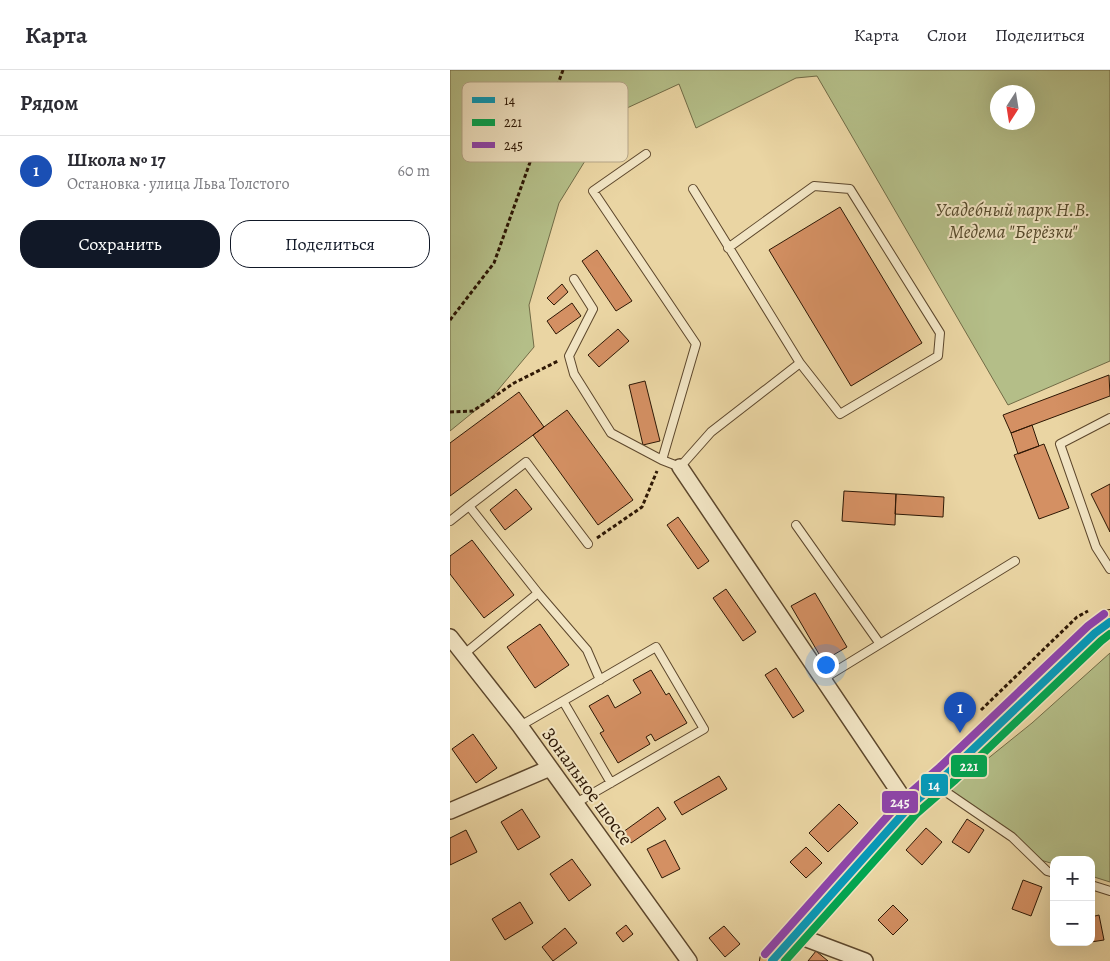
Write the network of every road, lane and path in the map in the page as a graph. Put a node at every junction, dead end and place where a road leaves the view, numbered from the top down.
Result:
1 (563, 70) edge
2 (559, 82) edge
3 (646, 154) dead end
4 (530, 162) edge
5 (693, 189) dead end
6 (728, 248) junction
7 (574, 278) dead end
8 (450, 320) edge
9 (569, 356) junction
10 (800, 362) junction
11 (450, 412) edge
12 (1110, 418) edge
13 (662, 460) junction
14 (680, 468) junction
15 (469, 506) junction
16 (450, 521) edge
17 (796, 525) dead end
18 (588, 544) joint
19 (1015, 561) dead end
20 (1110, 569) edge
21 (538, 593) junction
22 (1102, 615) edge
23 (450, 637) edge
24 (880, 644) junction
25 (463, 654) junction
26 (600, 680) junction
27 (824, 680) junction
28 (563, 701) junction
29 (981, 710) dead end
30 (520, 726) junction
31 (550, 768) junction
32 (611, 783) junction
33 (936, 783) junction
34 (576, 803) junction
35 (909, 807) junction
36 (450, 811) edge
37 (1050, 872) edge
38 (1095, 886) edge
39 (1110, 891) edge
40 (796, 935) junction
41 (689, 961) edge
42 (772, 961) edge
43 (865, 961) edge

1 - 2 path
3 - 13 lane
4 - 8 path
5 - 6 lane
6 - 10 lane
6 - 10 lane
7 - 9 lane
9 - 11 path
9 - 13 lane
10 - 14 lane
12 - 20 lane
13 - 14 lane
13 - 18 path
14 - 27 street
15 - 16 lane
15 - 18 lane
15 - 21 lane
17 - 24 lane
19 - 24 lane
21 - 25 lane
21 - 26 lane
22 - 29 path
22 - 33 main road
23 - 25 street, Зональное шоссе
24 - 27 lane
25 - 30 street, Зональное шоссе
26 - 28 lane
26 - 32 lane
27 - 35 street
28 - 30 lane
28 - 32 lane
30 - 31 street, Зональное шоссе
31 - 34 street, Зональное шоссе
31 - 36 street
32 - 34 lane
33 - 35 main road
33 - 37 lane
34 - 41 street, Зональное шоссе
35 - 40 main road
38 - 39 lane
40 - 42 main road
40 - 43 street

